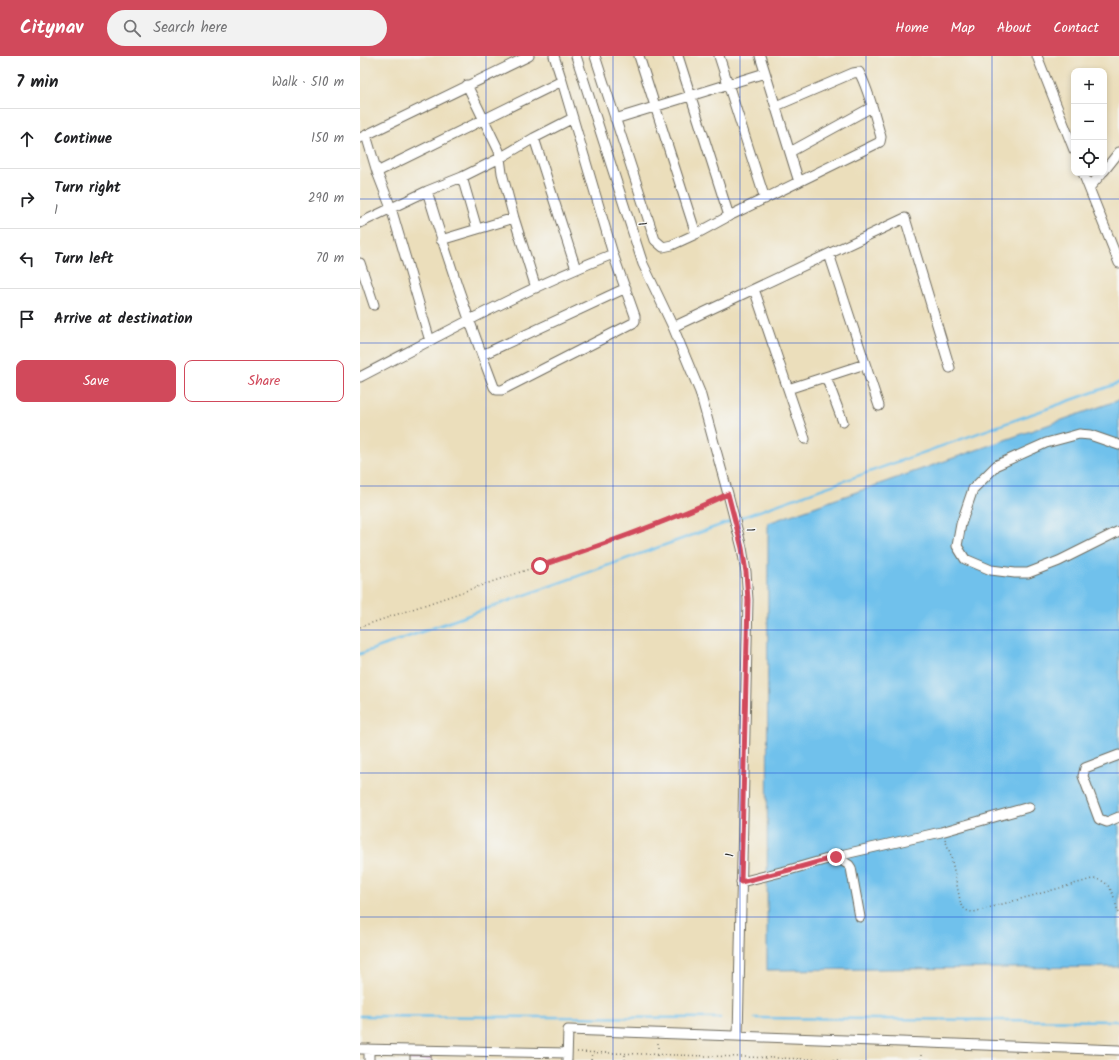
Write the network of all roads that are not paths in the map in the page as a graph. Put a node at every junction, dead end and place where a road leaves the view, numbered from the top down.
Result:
1 (529, 56) edge
2 (554, 56) edge
3 (576, 56) edge
4 (595, 56) edge
5 (638, 56) edge
6 (678, 56) edge
7 (720, 56) edge
8 (760, 56) edge
9 (1037, 56) edge
10 (766, 73) junction
11 (562, 81) junction
12 (728, 84) junction
13 (467, 85) junction
14 (691, 96) junction
15 (776, 106) junction
16 (654, 107) junction
17 (872, 107) junction
18 (573, 118) junction
19 (484, 119) junction
20 (615, 119) junction
21 (363, 137) edge
22 (534, 138) junction
23 (1071, 142) edge
24 (790, 152) junction
25 (1119, 152) edge
26 (500, 158) junction
27 (1107, 167) edge
28 (377, 172) junction
29 (1084, 176) edge
30 (1100, 176) edge
31 (462, 177) junction
32 (799, 182) junction
33 (1089, 188) junction
34 (426, 190) junction
35 (764, 200) junction
36 (391, 208) junction
37 (729, 216) junction
38 (514, 218) junction
39 (360, 223) edge
40 (477, 229) junction
41 (696, 234) junction
42 (442, 240) junction
43 (613, 254) junction
44 (829, 254) junction
45 (360, 263) edge
46 (1119, 263) edge
47 (576, 269) junction
48 (536, 288) junction
49 (626, 288) junction
50 (754, 289) junction
51 (374, 305) dead end
52 (469, 321) junction
53 (673, 327) junction
54 (430, 341) junction
55 (482, 355) junction
56 (865, 364) junction
57 (950, 368) dead end
58 (826, 377) junction
59 (360, 378) edge
60 (788, 389) junction
61 (879, 406) dead end
62 (843, 422) dead end
63 (805, 439) dead end
64 (1119, 445) edge
65 (1119, 531) edge
66 (1119, 755) edge
67 (1028, 807) dead end
68 (1119, 817) edge
69 (836, 857) junction
70 (741, 882) junction
71 (860, 917) dead end
72 (738, 1036) junction
73 (364, 1049) edge
74 (400, 1050) junction
75 (435, 1050) junction
76 (1119, 1050) edge
77 (567, 1056) edge
78 (369, 1060) edge
79 (400, 1060) edge
80 (435, 1060) edge

1 - 13 street
2 - 11 street
3 - 53 street, 1
4 - 20 street
5 - 16 street
6 - 14 street
7 - 12 street
8 - 10 street
9 - 23 street
10 - 12 street
10 - 15 street
11 - 18 street
11 - 19 street
12 - 14 street
12 - 35 street
13 - 19 street
13 - 21 street
14 - 16 street
14 - 37 street
15 - 17 street
15 - 24 street
16 - 20 street
16 - 41 street
17 - 24 street
17 - 32 street
18 - 22 street
18 - 43 street
19 - 26 street
19 - 28 street
20 - 41 street
21 - 28 street
22 - 26 street
22 - 47 street
24 - 32 street
25 - 27 street
26 - 31 street
26 - 38 street
28 - 36 street
29 - 33 street
30 - 33 street
31 - 34 street
31 - 40 street
32 - 35 street
33 - 46 street
34 - 36 street
34 - 42 street
35 - 37 street
36 - 39 street
36 - 54 street
37 - 41 street
38 - 40 street
38 - 48 street
40 - 42 street
42 - 52 street
43 - 47 street
43 - 49 street
44 - 50 street
44 - 56 street
44 - 57 street
45 - 51 street
47 - 48 street
48 - 52 street
49 - 55 street
49 - 55 street
50 - 53 street
50 - 60 street
52 - 54 street
52 - 55 street
53 - 70 street, 1
54 - 59 street
56 - 58 street
56 - 61 street
58 - 60 street
58 - 62 street
60 - 63 street
64 - 65 street
66 - 68 street
67 - 69 street
69 - 70 street
69 - 71 street
70 - 72 street, 1
72 - 76 street
72 - 77 street
73 - 74 street
73 - 78 street
74 - 75 street
74 - 79 street
75 - 77 street
75 - 80 street

